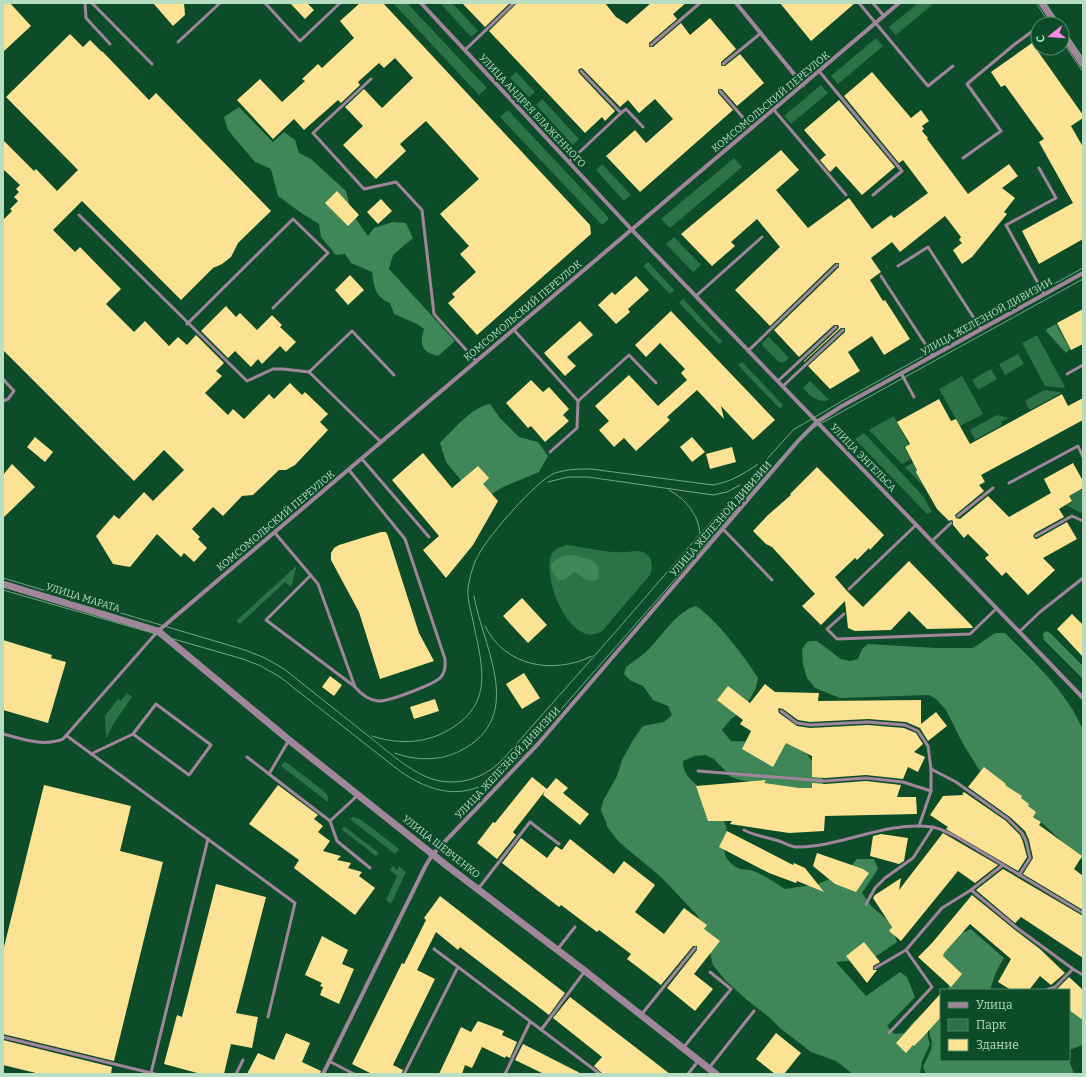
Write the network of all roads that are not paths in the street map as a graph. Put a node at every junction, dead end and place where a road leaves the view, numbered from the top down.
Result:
1 (85, 3) edge
2 (92, 3) edge
3 (220, 3) edge
4 (265, 3) edge
5 (340, 3) edge
6 (421, 3) edge
7 (514, 3) edge
8 (700, 3) edge
9 (736, 3) edge
10 (859, 3) edge
11 (873, 3) edge
12 (899, 3) edge
13 (1042, 3) edge
14 (884, 16) junction
15 (1051, 16) edge
16 (876, 23) junction
17 (761, 33) junction
18 (1030, 33) edge
19 (178, 42) dead end
20 (110, 44) dead end
21 (651, 45) dead end
22 (1070, 45) edge
23 (465, 50) junction
24 (152, 64) dead end
25 (723, 64) dead end
26 (1083, 64) edge
27 (954, 66) dead end
28 (581, 71) dead end
29 (819, 71) junction
30 (371, 79) dead end
31 (803, 85) junction
32 (720, 91) dead end
33 (774, 110) junction
34 (621, 114) junction
35 (643, 127) dead end
36 (752, 128) junction
37 (963, 158) dead end
38 (569, 162) junction
39 (1039, 168) dead end
40 (846, 195) dead end
41 (873, 195) dead end
42 (80, 215) dead end
43 (632, 230) junction
44 (762, 237) dead end
45 (837, 265) dead end
46 (898, 266) dead end
47 (1083, 273) edge
48 (881, 276) dead end
49 (1044, 294) junction
50 (696, 296) junction
51 (273, 308) dead end
52 (188, 324) junction
53 (836, 327) dead end
54 (981, 329) junction
55 (514, 330) junction
56 (843, 330) dead end
57 (748, 351) junction
58 (933, 356) junction
59 (476, 361) junction
60 (1083, 366) edge
61 (309, 372) junction
62 (901, 373) junction
63 (394, 374) dead end
64 (1067, 374) dead end
65 (3, 379) edge
66 (778, 381) junction
67 (656, 383) dead end
68 (783, 386) junction
69 (914, 397) dead end
70 (3, 400) edge
71 (578, 401) junction
72 (817, 422) junction
73 (381, 442) junction
74 (550, 452) dead end
75 (1083, 457) edge
76 (362, 459) junction
77 (349, 470) junction
78 (1009, 483) dead end
79 (993, 488) dead end
80 (958, 516) dead end
81 (1083, 522) edge
82 (951, 523) dead end
83 (916, 525) junction
84 (723, 529) junction
85 (275, 532) junction
86 (1036, 536) dead end
87 (430, 537) dead end
88 (932, 541) junction
89 (311, 575) junction
90 (1083, 578) edge
91 (772, 580) dead end
92 (3, 584) edge
93 (849, 589) dead end
94 (997, 608) junction
95 (844, 614) dead end
96 (158, 632) junction
97 (1019, 632) junction
98 (354, 687) junction
99 (1083, 698) edge
100 (781, 711) dead end
101 (3, 734) edge
102 (133, 734) junction
103 (67, 736) junction
104 (289, 740) junction
105 (91, 754) junction
106 (247, 757) dead end
107 (931, 769) junction
108 (698, 771) dead end
109 (269, 774) junction
110 (931, 791) junction
111 (359, 794) junction
112 (330, 821) junction
113 (919, 826) junction
114 (934, 827) junction
115 (744, 830) dead end
116 (208, 839) junction
117 (559, 844) dead end
118 (434, 854) junction
119 (1003, 865) junction
120 (370, 868) dead end
121 (1019, 875) junction
122 (478, 889) junction
123 (971, 890) junction
124 (866, 904) dead end
125 (1083, 913) edge
126 (575, 927) dead end
127 (695, 948) dead end
128 (434, 949) dead end
129 (557, 950) junction
130 (906, 950) junction
131 (458, 967) junction
132 (875, 968) dead end
133 (1073, 969) junction
134 (586, 971) junction
135 (710, 972) dead end
136 (1083, 975) edge
137 (1049, 989) edge
138 (754, 1011) dead end
139 (642, 1015) junction
140 (268, 1017) dead end
141 (530, 1022) junction
142 (541, 1030) junction
143 (889, 1033) dead end
144 (3, 1037) edge
145 (683, 1048) junction
146 (243, 1060) dead end
147 (699, 1060) junction
148 (329, 1061) junction
149 (709, 1068) junction
150 (153, 1074) edge
151 (236, 1074) edge
152 (322, 1074) edge
153 (354, 1074) edge
154 (404, 1074) edge
155 (505, 1074) edge
156 (600, 1074) edge
157 (688, 1074) edge
158 (716, 1074) edge

1 - 20 lane
2 - 24 lane
3 - 19 lane
4 - 5 lane
6 - 23 street, УЛИЦА АНДРЕЯ БЛАЖЕННОГО
7 - 23 lane
8 - 21 lane
9 - 17 street
10 - 16 lane
11 - 14 lane
12 - 14 street, КОМСОМОЛЬСКИЙ ПЕРЕУЛОК
13 - 15 street
14 - 16 street, КОМСОМОЛЬСКИЙ ПЕРЕУЛОК
16 - 27 lane
16 - 29 street, КОМСОМОЛЬСКИЙ ПЕРЕУЛОК
17 - 25 lane
17 - 31 street
18 - 37 lane
22 - 26 street
23 - 38 street, УЛИЦА АНДРЕЯ БЛАЖЕННОГО
28 - 34 lane
29 - 31 street, КОМСОМОЛЬСКИЙ ПЕРЕУЛОК
29 - 41 lane
30 - 59 lane
31 - 33 street, КОМСОМОЛЬСКИЙ ПЕРЕУЛОК
32 - 36 lane
33 - 36 street, КОМСОМОЛЬСКИЙ ПЕРЕУЛОК
33 - 40 lane
34 - 35 lane
34 - 38 lane
36 - 43 street, КОМСОМОЛЬСКИЙ ПЕРЕУЛОК
38 - 43 street, УЛИЦА АНДРЕЯ БЛАЖЕННОГО
39 - 49 lane
42 - 52 lane
43 - 50 street, УЛИЦА ЭНГЕЛЬСА
43 - 55 street, КОМСОМОЛЬСКИЙ ПЕРЕУЛОК
44 - 50 lane
45 - 57 lane
46 - 54 lane
47 - 49 street, УЛИЦА ЖЕЛЕЗНОЙ ДИВИЗИИ
48 - 58 lane
49 - 54 street, УЛИЦА ЖЕЛЕЗНОЙ ДИВИЗИИ
50 - 57 street, УЛИЦА ЭНГЕЛЬСА
51 - 52 lane
52 - 61 lane
53 - 66 lane
54 - 58 street, УЛИЦА ЖЕЛЕЗНОЙ ДИВИЗИИ
55 - 59 street, КОМСОМОЛЬСКИЙ ПЕРЕУЛОК
55 - 71 lane
56 - 68 lane
57 - 66 street, УЛИЦА ЭНГЕЛЬСА
58 - 62 street, УЛИЦА ЖЕЛЕЗНОЙ ДИВИЗИИ
59 - 73 street, КОМСОМОЛЬСКИЙ ПЕРЕУЛОК
60 - 64 lane
61 - 63 lane
61 - 73 lane
62 - 69 lane
62 - 72 street, УЛИЦА ЖЕЛЕЗНОЙ ДИВИЗИИ
65 - 70 lane
66 - 68 street, УЛИЦА ЭНГЕЛЬСА
67 - 71 lane
68 - 72 street, УЛИЦА ЭНГЕЛЬСА
71 - 74 lane
72 - 83 street, УЛИЦА ЭНГЕЛЬСА
72 - 84 street, УЛИЦА ЖЕЛЕЗНОЙ ДИВИЗИИ
73 - 76 street, КОМСОМОЛЬСКИЙ ПЕРЕУЛОК
75 - 78 lane
76 - 77 street, КОМСОМОЛЬСКИЙ ПЕРЕУЛОК
76 - 87 lane
77 - 85 street, КОМСОМОЛЬСКИЙ ПЕРЕУЛОК
77 - 98 lane
79 - 80 lane
81 - 86 lane
82 - 88 lane
83 - 88 street, УЛИЦА ЭНГЕЛЬСА
83 - 93 lane
84 - 91 lane
84 - 118 street, УЛИЦА ЖЕЛЕЗНОЙ ДИВИЗИИ
85 - 89 lane
85 - 96 street, КОМСОМОЛЬСКИЙ ПЕРЕУЛОК
88 - 94 street, УЛИЦА ЭНГЕЛЬСА
89 - 98 lane
89 - 98 lane
90 - 97 lane
92 - 96 street, УЛИЦА МАРАТА
94 - 95 lane
94 - 97 street, УЛИЦА ЭНГЕЛЬСА
96 - 103 lane
96 - 104 street, УЛИЦА ШЕВЧЕНКО
97 - 99 street, УЛИЦА ЭНГЕЛЬСА
100 - 107 lane
101 - 103 lane
102 - 102 lane
102 - 105 lane
103 - 105 lane
104 - 109 lane
104 - 111 street, УЛИЦА ШЕВЧЕНКО
105 - 116 lane
106 - 109 lane
107 - 110 lane
107 - 121 lane
108 - 110 lane
109 - 112 lane
110 - 113 lane
111 - 112 lane
111 - 118 street, УЛИЦА ШЕВЧЕНКО
112 - 120 lane
113 - 114 lane
113 - 115 lane
114 - 119 lane
114 - 124 lane
116 - 140 lane
116 - 150 lane
117 - 122 lane
118 - 122 street, УЛИЦА ШЕВЧЕНКО
118 - 148 street, УЛИЦА ЖЕЛЕЗНОЙ ДИВИЗИИ
119 - 121 lane
119 - 123 lane
121 - 125 lane
122 - 129 street, УЛИЦА ШЕВЧЕНКО
123 - 130 lane
123 - 133 lane
126 - 129 lane
127 - 139 lane
128 - 131 lane
129 - 134 street, УЛИЦА ШЕВЧЕНКО
130 - 132 lane
130 - 143 lane
131 - 141 lane
131 - 154 lane
133 - 136 lane
133 - 137 lane
134 - 139 street, УЛИЦА ШЕВЧЕНКО
134 - 142 lane
135 - 145 lane
138 - 149 lane
139 - 145 street, УЛИЦА ШЕВЧЕНКО
141 - 142 lane
141 - 155 lane
142 - 156 lane
144 - 150 lane
145 - 147 street, УЛИЦА ШЕВЧЕНКО
146 - 151 lane
147 - 149 street, УЛИЦА ШЕВЧЕНКО
147 - 157 lane
148 - 152 street, УЛИЦА ЖЕЛЕЗНОЙ ДИВИЗИИ
148 - 153 lane
149 - 158 street, УЛИЦА ШЕВЧЕНКО

